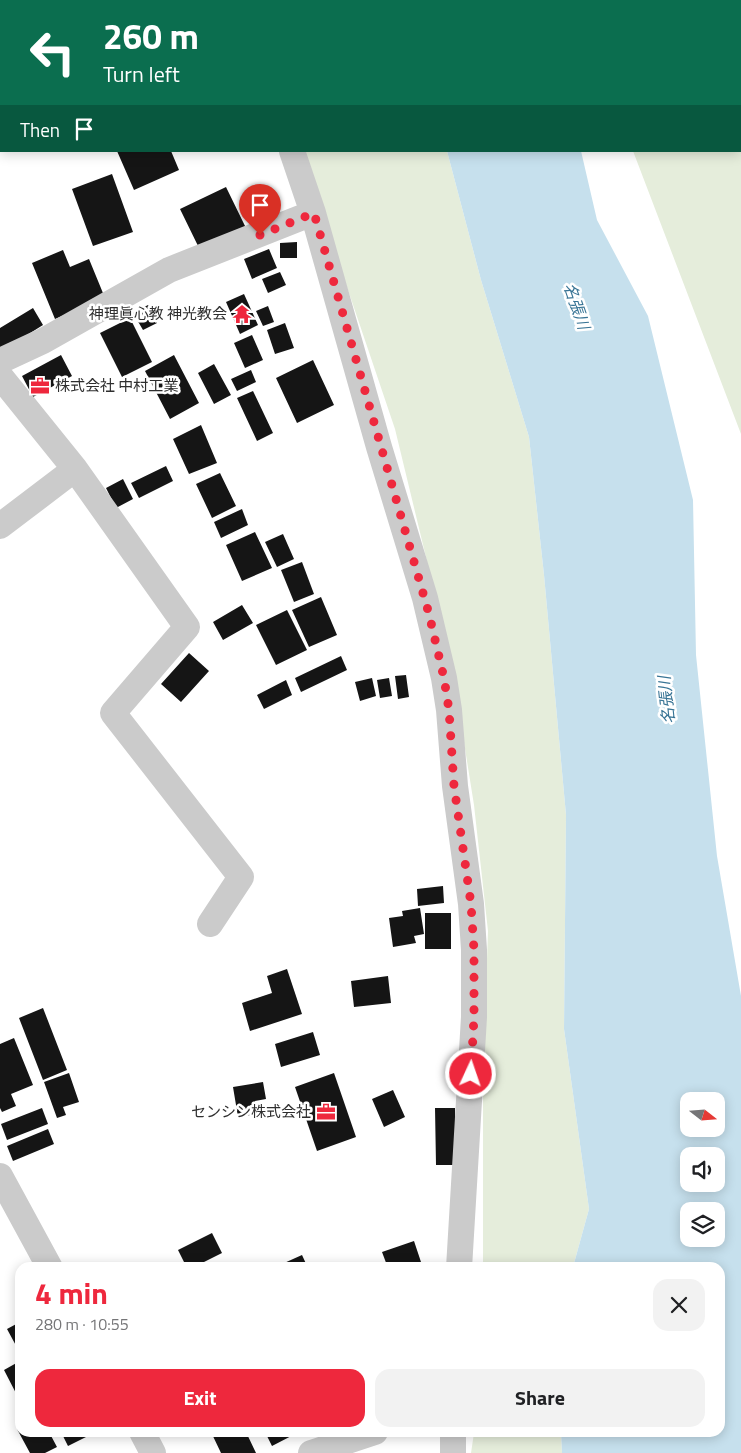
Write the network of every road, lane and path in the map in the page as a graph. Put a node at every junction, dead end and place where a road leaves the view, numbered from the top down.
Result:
1 (292, 152) edge
2 (314, 213) junction
3 (0, 362) edge
4 (0, 376) edge
5 (75, 469) junction
6 (0, 526) edge
7 (210, 924) dead end
8 (0, 1176) edge
9 (7, 1200) edge
10 (46, 1262) edge
11 (459, 1262) edge
12 (145, 1437) edge
13 (361, 1437) edge
14 (453, 1437) edge
15 (153, 1453) edge
16 (311, 1453) edge
17 (453, 1453) edge

1 - 2 street
2 - 3 street
2 - 11 street
4 - 5 street
5 - 6 street
5 - 7 street
8 - 9 street
9 - 10 street
12 - 15 street
13 - 16 street
14 - 17 street

